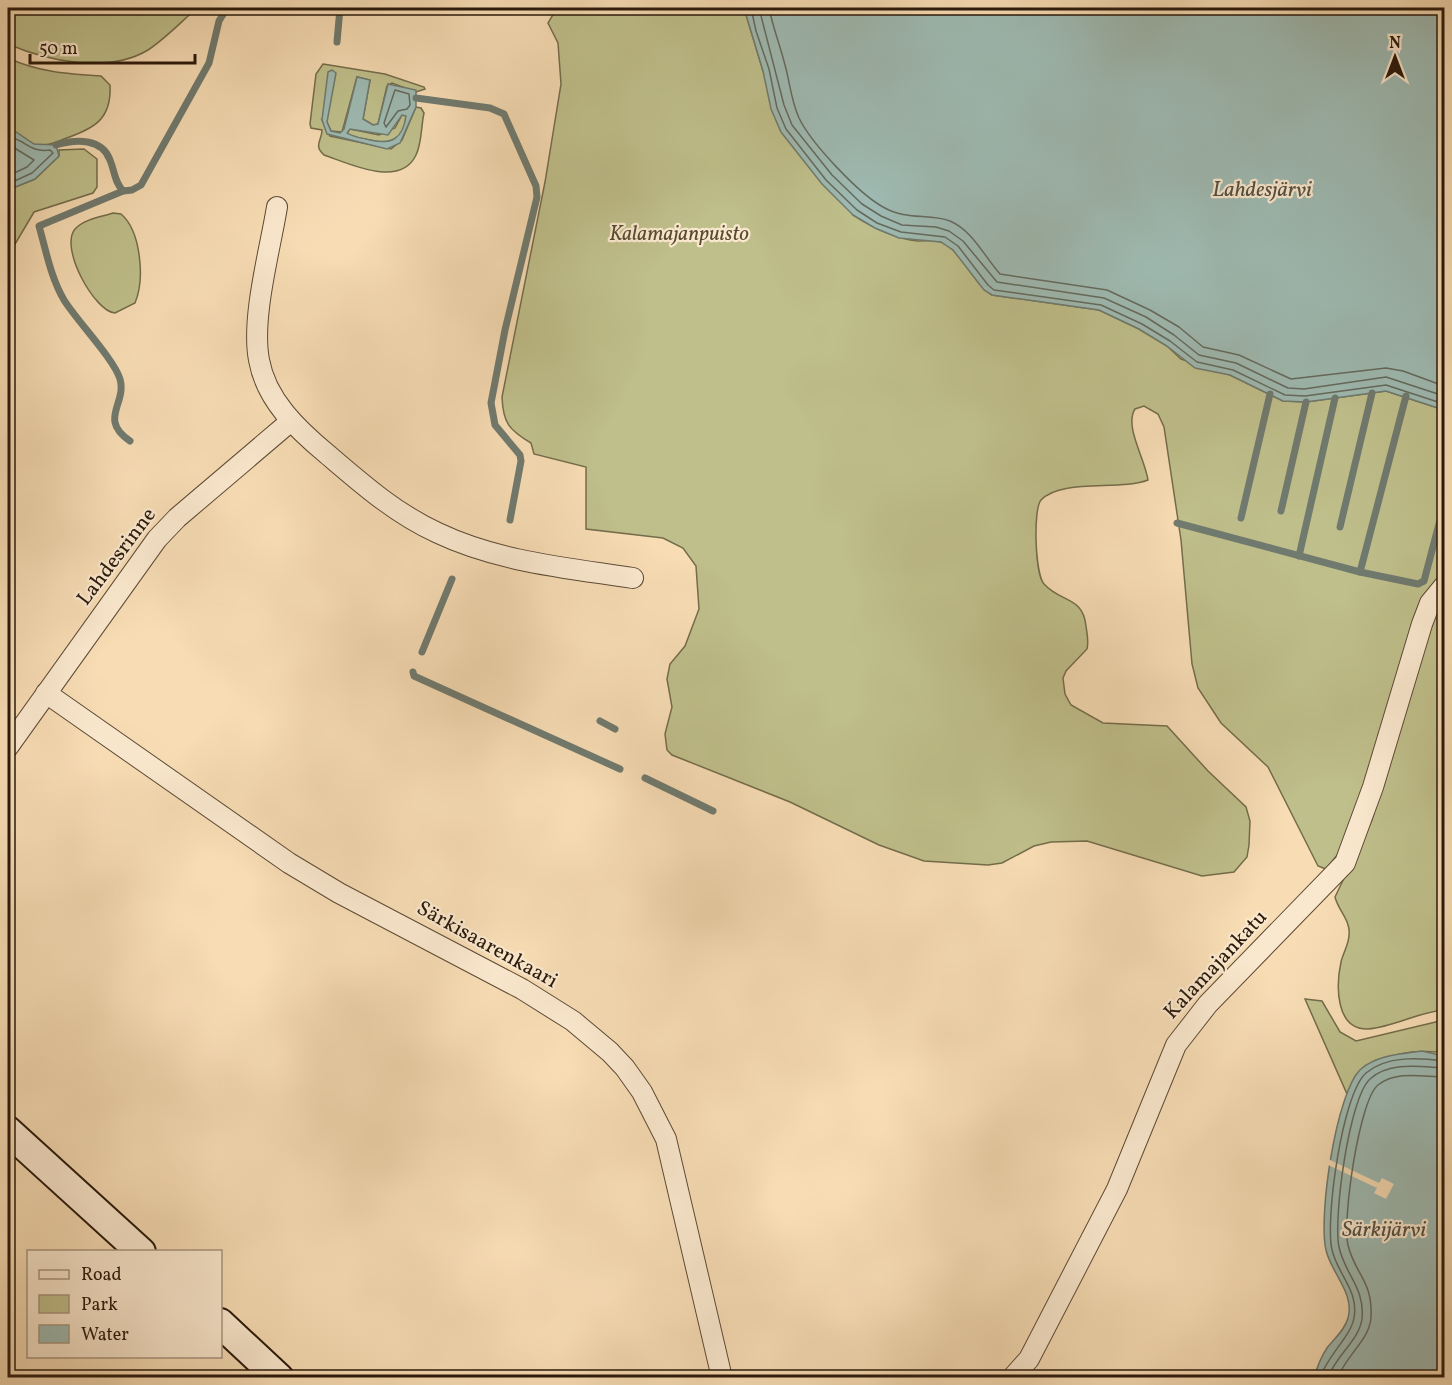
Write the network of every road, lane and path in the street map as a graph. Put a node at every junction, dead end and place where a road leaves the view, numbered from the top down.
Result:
1 (277, 207) dead end
2 (291, 421) junction
3 (633, 578) dead end
4 (1444, 586) edge
5 (46, 693) junction
6 (8, 747) edge
7 (8, 1131) edge
8 (140, 1250) edge
9 (222, 1325) edge
10 (279, 1377) edge
11 (722, 1377) edge
12 (1012, 1377) edge

1 - 2 street
2 - 3 street
2 - 5 street, Lahdesrinne
4 - 12 street, Kalamajankatu
5 - 6 street, Lahdesrinne
5 - 11 street, Särkisaarenkaari
7 - 8 main road
9 - 10 main road

